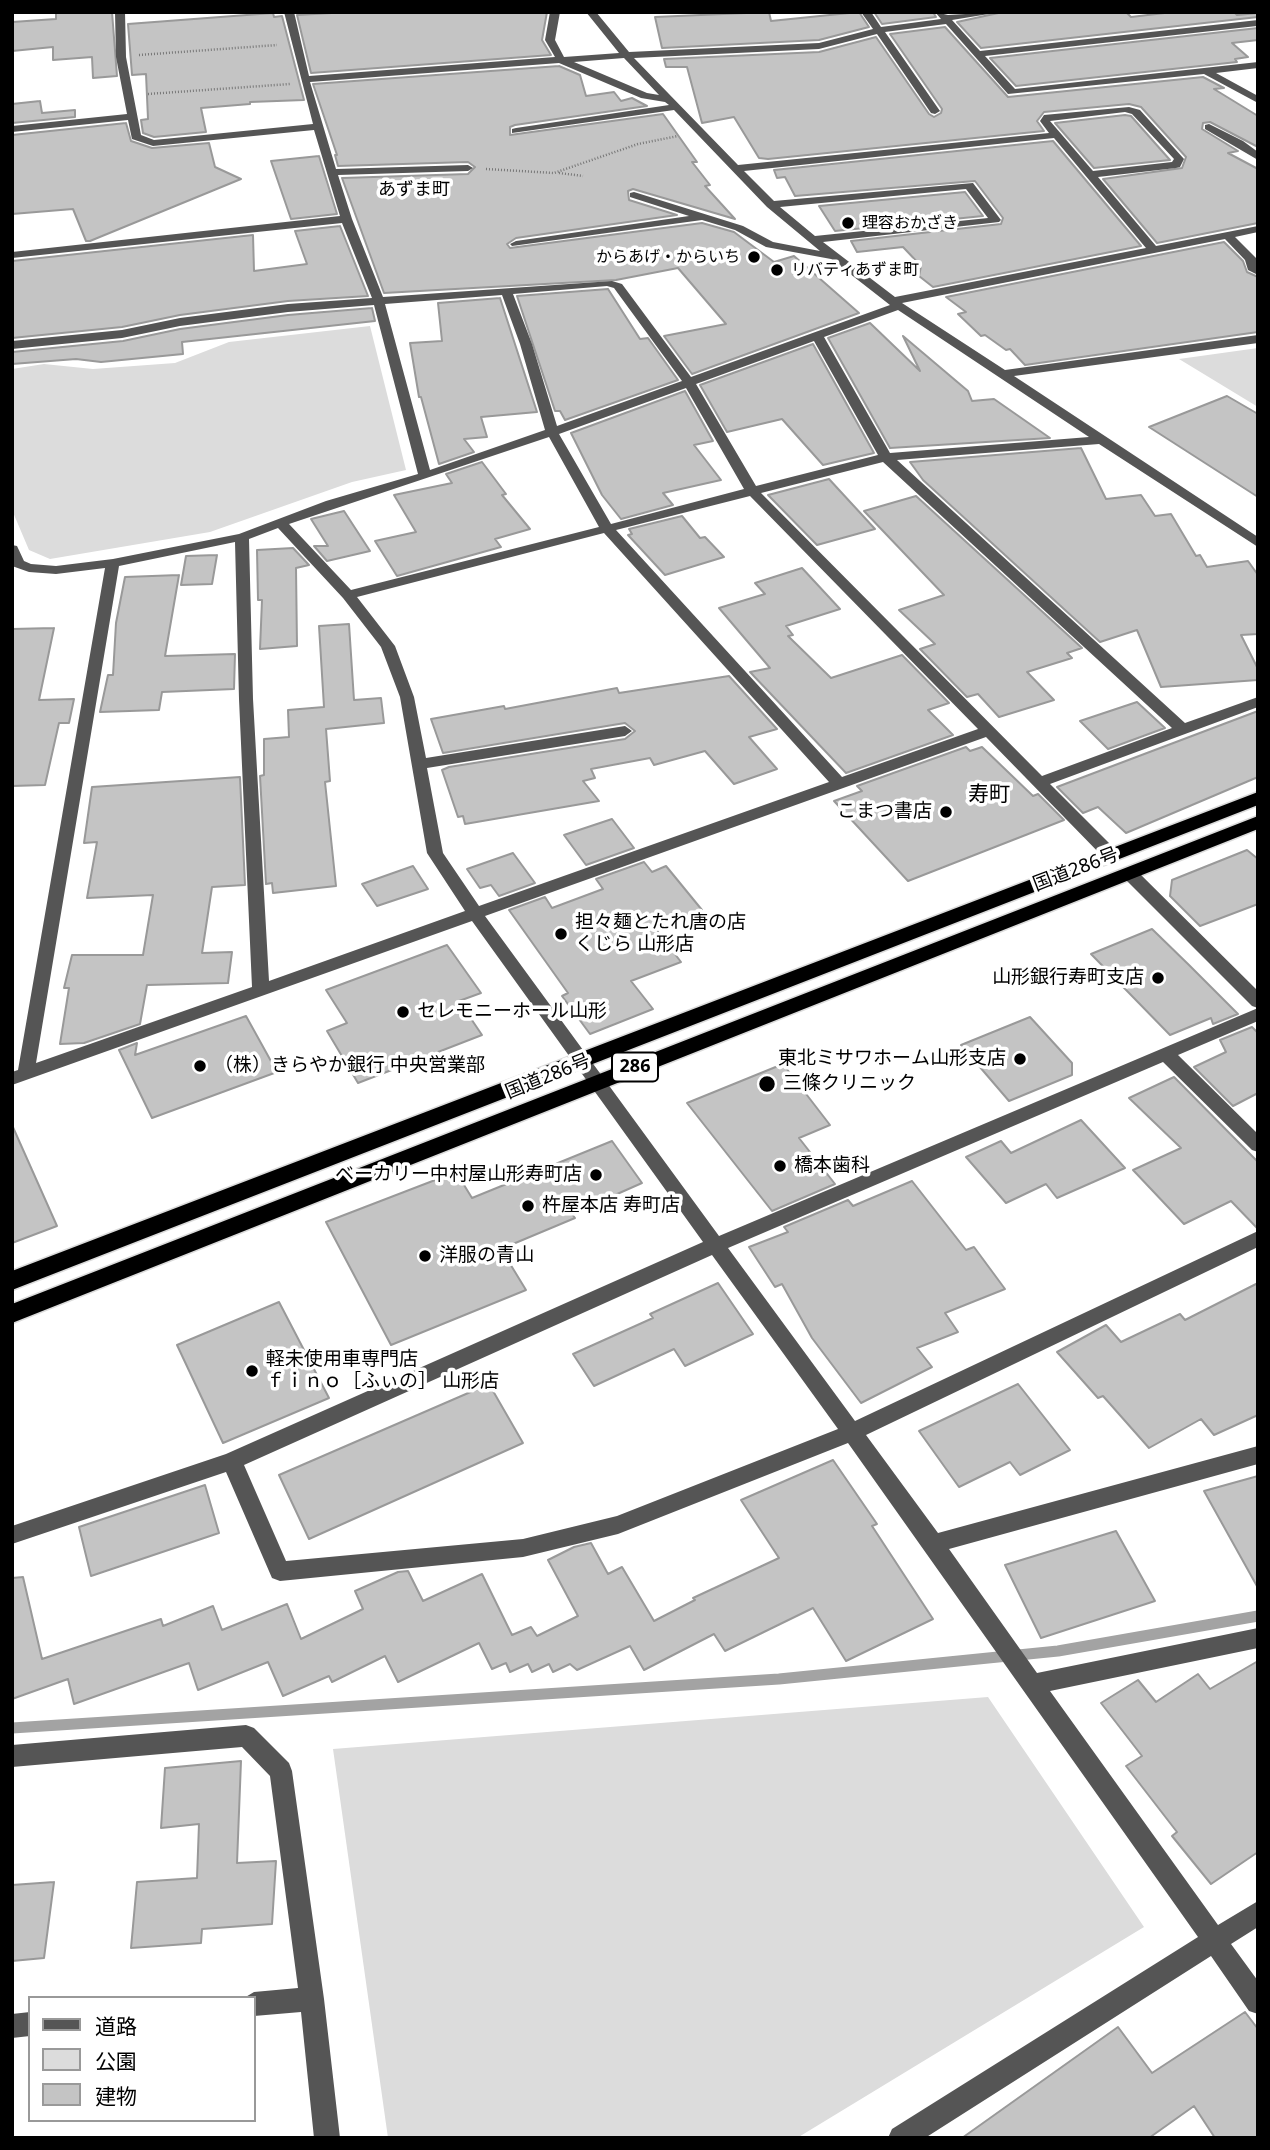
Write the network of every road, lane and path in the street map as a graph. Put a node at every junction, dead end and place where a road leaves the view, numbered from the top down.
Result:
1 (120, 12) edge
2 (289, 12) edge
3 (555, 12) edge
4 (591, 12) edge
5 (866, 12) edge
6 (996, 12) edge
7 (1245, 12) edge
8 (944, 17) edge
9 (1258, 23) edge
10 (881, 30) junction
11 (295, 44) junction
12 (978, 54) junction
13 (626, 55) junction
14 (121, 57) junction
15 (561, 60) junction
16 (1258, 65) edge
17 (1206, 71) junction
18 (305, 81) junction
19 (126, 96) junction
20 (1258, 100) edge
21 (673, 103) junction
22 (934, 111) dead end
23 (132, 117) junction
24 (318, 127) junction
25 (1209, 127) dead end
26 (12, 129) edge
27 (516, 131) dead end
28 (1057, 135) junction
29 (677, 136) dead end
30 (1258, 138) edge
31 (1239, 143) junction
32 (1258, 158) edge
33 (468, 168) joint
34 (737, 168) junction
35 (331, 172) junction
36 (554, 173) junction
37 (1092, 174) junction
38 (583, 176) dead end
39 (634, 195) dead end
40 (771, 205) junction
41 (701, 217) junction
42 (346, 219) junction
43 (1258, 229) edge
44 (1228, 236) junction
45 (813, 240) junction
46 (516, 244) dead end
47 (1154, 250) junction
48 (12, 255) edge
49 (836, 258) junction
50 (1258, 272) edge
51 (506, 290) junction
52 (378, 299) junction
53 (896, 304) junction
54 (817, 336) junction
55 (1258, 339) edge
56 (12, 345) edge
57 (1004, 374) junction
58 (688, 381) junction
59 (552, 432) junction
60 (1101, 440) junction
61 (886, 457) junction
62 (425, 476) junction
63 (752, 491) junction
64 (281, 524) junction
65 (606, 527) junction
66 (242, 537) junction
67 (1258, 543) edge
68 (12, 549) edge
69 (113, 564) junction
70 (348, 595) junction
71 (1258, 702) edge
72 (1182, 729) junction
73 (625, 731) dead end
74 (988, 731) junction
75 (419, 764) junction
76 (1039, 782) junction
77 (839, 784) junction
78 (1258, 798) edge
79 (1258, 822) edge
80 (1111, 854) junction
81 (1129, 873) junction
82 (476, 915) junction
83 (261, 992) junction
84 (1258, 1002) edge
85 (1258, 1014) edge
86 (1167, 1055) junction
87 (583, 1061) junction
88 (19, 1077) edge
89 (598, 1082) junction
90 (1258, 1145) edge
91 (1258, 1238) edge
92 (714, 1246) junction
93 (12, 1281) edge
94 (12, 1314) edge
95 (852, 1432) junction
96 (1258, 1455) edge
97 (232, 1461) junction
98 (12, 1535) edge
99 (933, 1544) junction
100 (1258, 1638) edge
101 (1032, 1684) junction
102 (12, 1756) edge
103 (1258, 1913) edge
104 (1213, 1941) junction
105 (312, 1999) junction
106 (1258, 2002) edge
107 (256, 2004) edge
108 (327, 2138) edge
109 (901, 2138) edge

1 - 14 street
2 - 11 street
3 - 15 street
4 - 13 street
5 - 10 street
6 - 8 street
7 - 9 street
8 - 10 street
8 - 12 street
9 - 12 street
10 - 13 street
10 - 22 street
11 - 14 path
11 - 18 street
12 - 17 street
13 - 15 street
13 - 21 street
14 - 19 street
15 - 18 street
15 - 21 street
16 - 17 street
17 - 20 street
18 - 19 path
18 - 24 street
19 - 23 street
21 - 27 street
21 - 34 street
23 - 24 street
23 - 26 street
24 - 35 street
25 - 31 street
28 - 34 street
28 - 37 street
28 - 37 street
29 - 36 path
30 - 31 street
31 - 32 street
33 - 35 street
33 - 36 path
34 - 40 street
35 - 42 street
36 - 38 path
37 - 47 street
39 - 41 street
40 - 45 street
40 - 45 street
41 - 46 street
41 - 49 street
42 - 48 street
42 - 52 street
43 - 44 street
44 - 47 street
44 - 50 street
45 - 49 street
47 - 53 street
49 - 53 street
51 - 52 street
51 - 58 street
51 - 59 street
52 - 56 street
52 - 62 street
53 - 54 street
53 - 57 street
54 - 58 street
54 - 61 street
55 - 57 street
57 - 60 street
58 - 59 street
58 - 63 street
59 - 62 street
59 - 65 street
60 - 61 street
60 - 67 street
61 - 63 street
61 - 72 street
62 - 64 street
63 - 65 street
63 - 74 street
64 - 66 street
64 - 70 street
65 - 70 street
65 - 77 street
66 - 69 street
66 - 83 street
68 - 69 street
69 - 88 street
70 - 75 street
71 - 72 street
72 - 76 street
73 - 75 street
74 - 76 street
74 - 77 street
75 - 82 street
76 - 80 street
77 - 82 street
78 - 80 highway, 国道286号 / 286
79 - 81 highway, 国道286号 / 286
80 - 87 highway, 国道286号 / 286
81 - 84 street
81 - 89 highway, 国道286号 / 286
82 - 83 street
82 - 87 street
83 - 88 street
85 - 86 street
86 - 90 street
86 - 92 street
87 - 89 street
87 - 93 highway, 国道286号 / 286
89 - 92 street
89 - 94 highway, 国道286号 / 286
91 - 95 street
92 - 95 street
92 - 97 street
95 - 97 street
95 - 99 street
96 - 99 street
97 - 98 street
99 - 101 street
100 - 101 street
101 - 104 street
102 - 105 street
103 - 104 street
104 - 106 street
104 - 109 street
105 - 107 street
105 - 108 street

